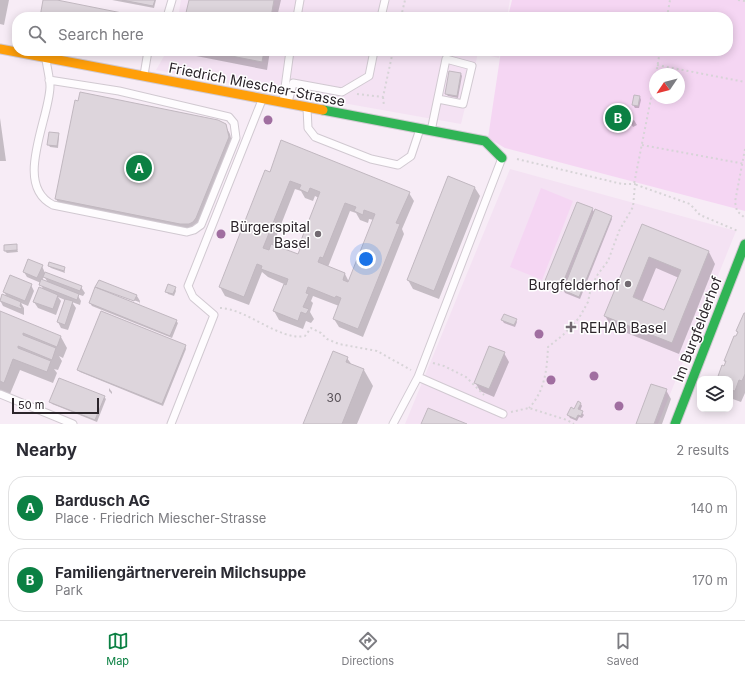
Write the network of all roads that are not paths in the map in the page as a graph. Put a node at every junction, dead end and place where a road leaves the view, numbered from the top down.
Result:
1 (172, 0) edge
2 (300, 0) edge
3 (384, 0) edge
4 (168, 12) edge
5 (298, 12) edge
6 (382, 12) edge
7 (0, 49) edge
8 (12, 51) edge
9 (39, 56) edge
10 (147, 56) edge
11 (290, 56) edge
12 (373, 56) edge
13 (45, 57) junction
14 (143, 77) junction
15 (50, 80) junction
16 (438, 99) junction
17 (262, 100) junction
18 (285, 104) junction
19 (307, 108) junction
20 (420, 129) junction
21 (431, 131) junction
22 (502, 158) joint
23 (745, 244) edge
24 (419, 376) junction
25 (0, 394) edge
26 (503, 414) road end
27 (73, 424) edge
28 (171, 424) edge
29 (393, 424) edge
30 (675, 424) edge

1 - 4 lane
2 - 5 lane
3 - 6 lane
7 - 8 street, Friedrich Miescher-Strasse
9 - 13 street, Friedrich Miescher-Strasse
10 - 14 lane
11 - 18 lane
12 - 18 lane
13 - 14 street, Friedrich Miescher-Strasse
13 - 15 lane
14 - 17 street, Friedrich Miescher-Strasse
15 - 15 lane
16 - 16 lane
16 - 21 lane
17 - 18 street, Friedrich Miescher-Strasse
17 - 28 lane
18 - 19 street, Friedrich Miescher-Strasse
19 - 20 street, Friedrich Miescher-Strasse
19 - 20 lane
20 - 21 street, Friedrich Miescher-Strasse
21 - 22 street, Friedrich Miescher-Strasse
22 - 24 lane
23 - 30 street, Im Burgfelderhof
24 - 26 lane
24 - 29 lane
25 - 27 lane

